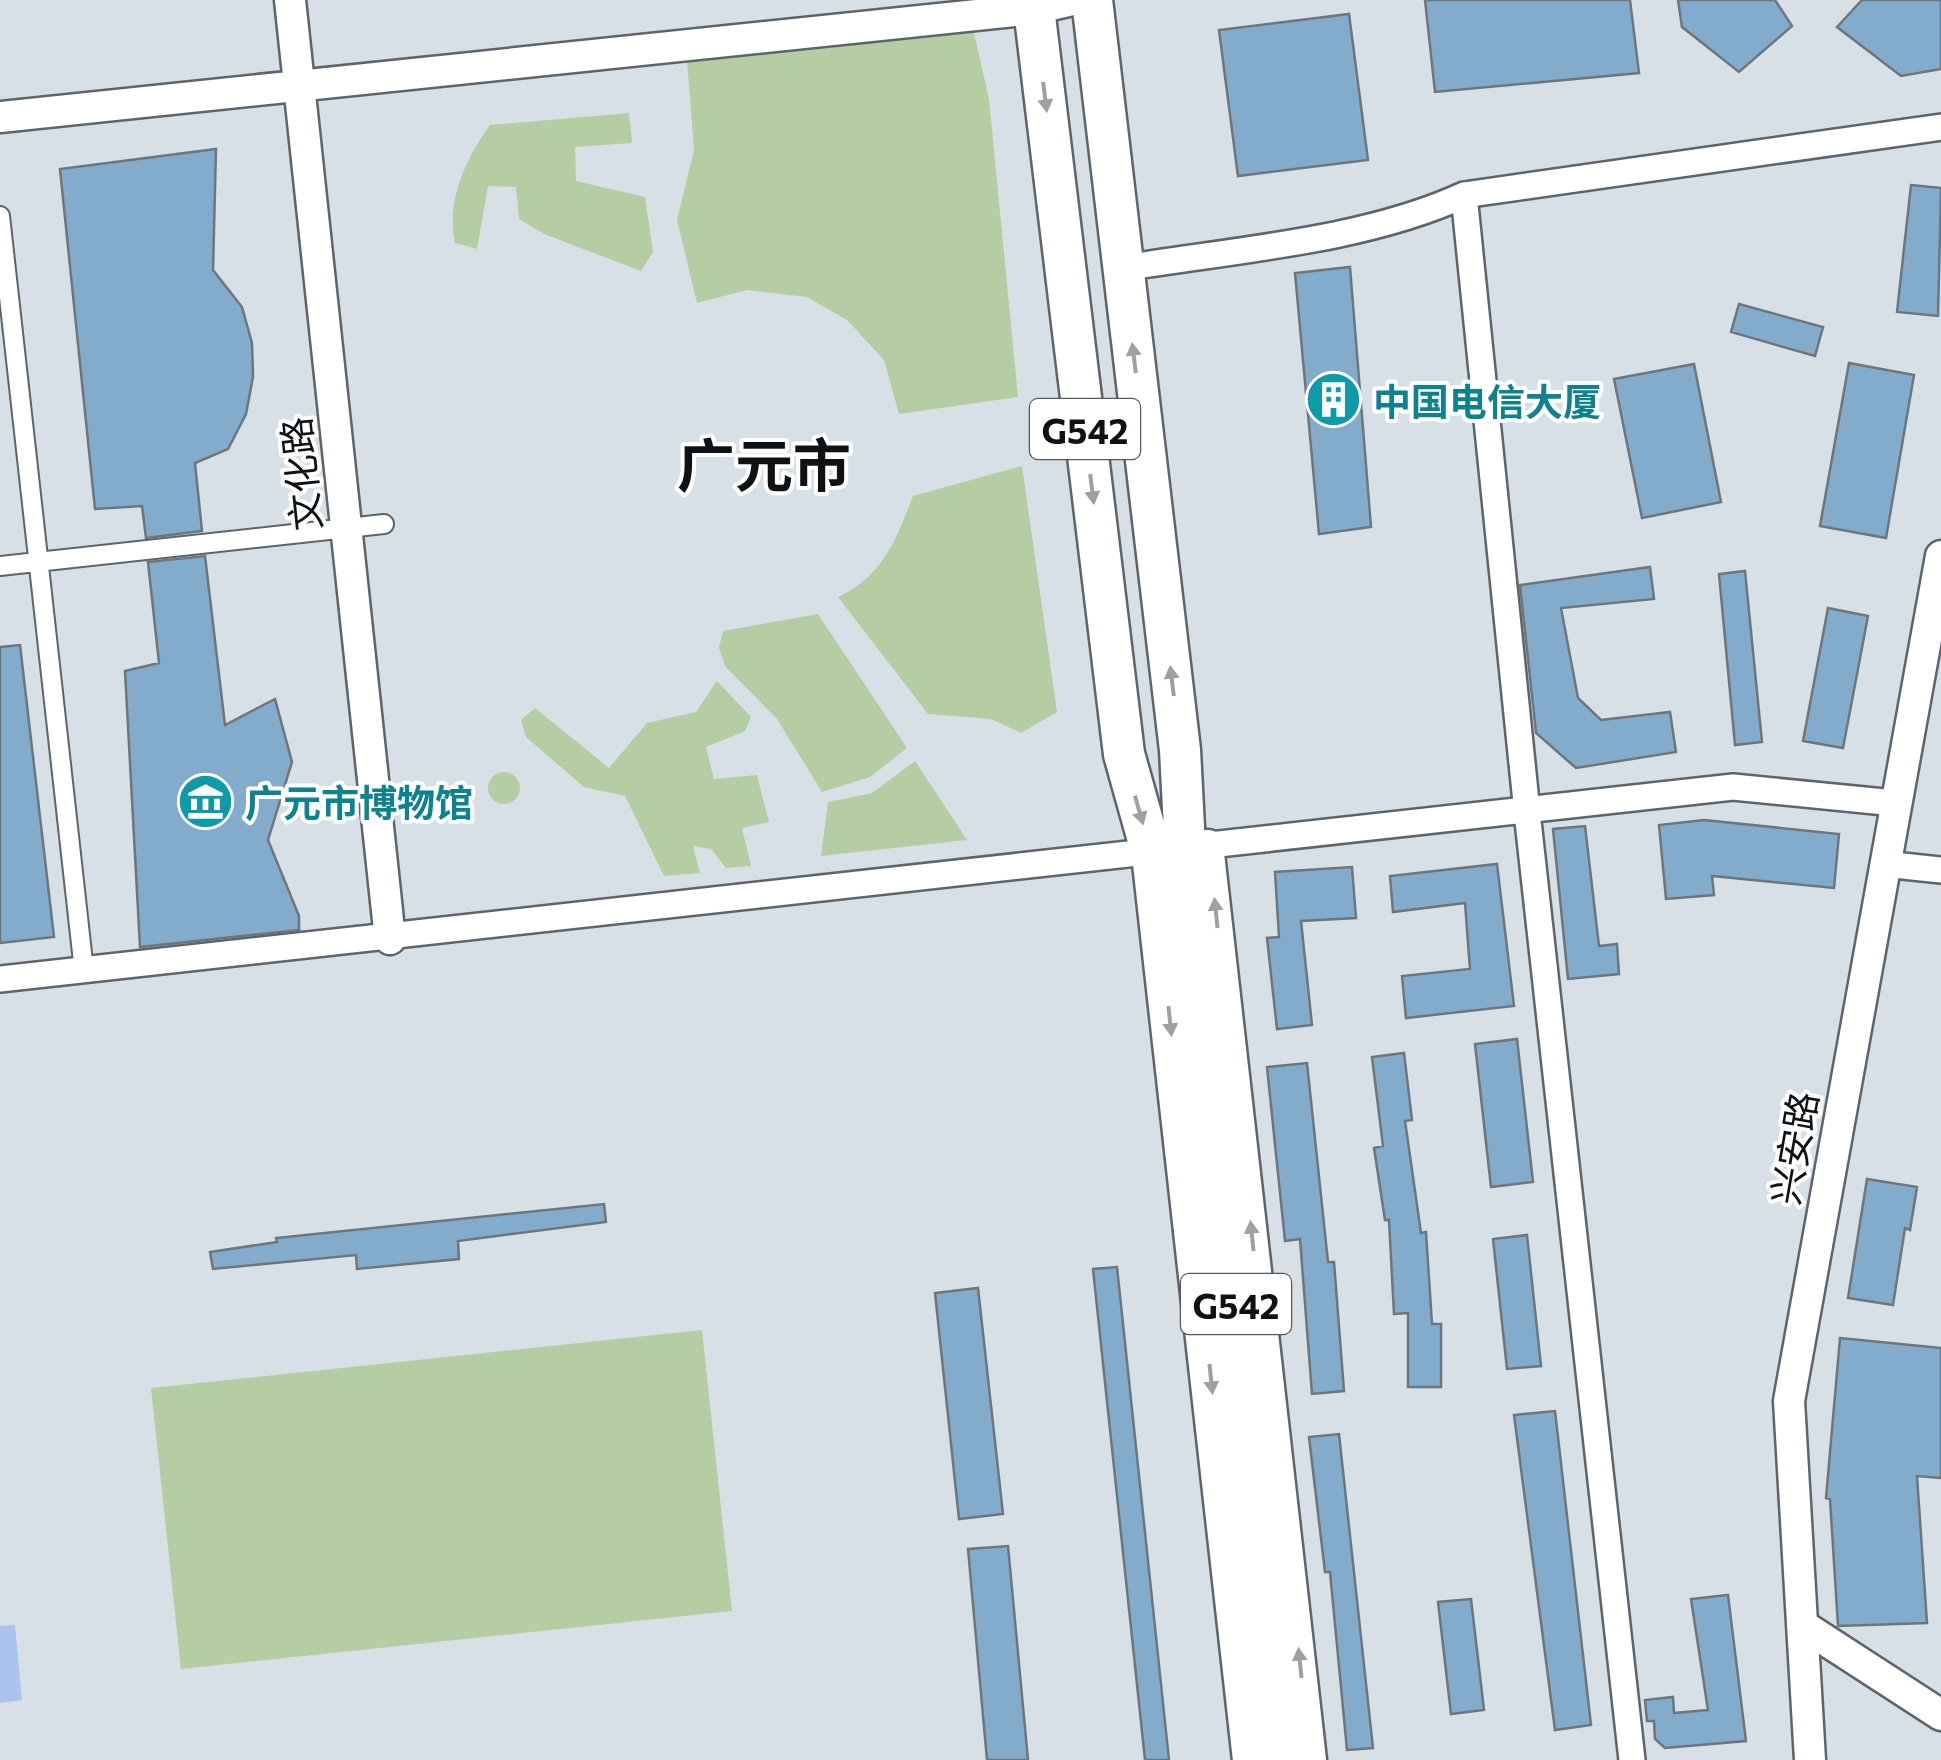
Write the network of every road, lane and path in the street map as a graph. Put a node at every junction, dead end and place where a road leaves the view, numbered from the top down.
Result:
1 (290, 0) edge
2 (1073, 0) edge
3 (1092, 0) edge
4 (1034, 4) edge
5 (299, 84) junction
6 (0, 117) edge
7 (1941, 128) edge
8 (1464, 195) junction
9 (0, 216) edge
10 (1124, 268) junction
11 (384, 524) dead end
12 (346, 528) junction
13 (1941, 556) edge
14 (38, 562) junction
15 (0, 566) edge
16 (1894, 803) junction
17 (1527, 812) junction
18 (1182, 849) junction
19 (1884, 864) junction
20 (1941, 870) edge
21 (390, 939) junction
22 (84, 971) junction
23 (0, 979) edge
24 (1802, 1625) junction
25 (1941, 1714) edge
26 (1253, 1760) edge
27 (1287, 1760) edge
28 (1311, 1760) edge
29 (1632, 1760) edge
30 (1810, 1760) edge

1 - 5 street, 文化路
2 - 4 street
3 - 10 highway, G542
4 - 5 street
4 -> 18 highway, G542
5 - 6 street
5 - 12 street, 文化路
7 - 8 street
8 - 10 street
8 - 17 street
9 - 14 street
18 -> 10 highway, G542
11 - 12 street
12 - 14 street
12 - 21 street, 文化路
13 - 16 street, 兴安路
14 - 15 street
14 - 22 street
16 - 17 street
16 - 19 street, 兴安路
17 - 18 street
17 - 29 street
18 - 21 street
18 -> 26 highway, G542
18 - 27 highway, G542
28 -> 18 street
19 - 20 street
19 - 24 street, 兴安路
21 - 22 street
22 - 23 street
24 - 25 street
24 - 30 street, 兴安路

